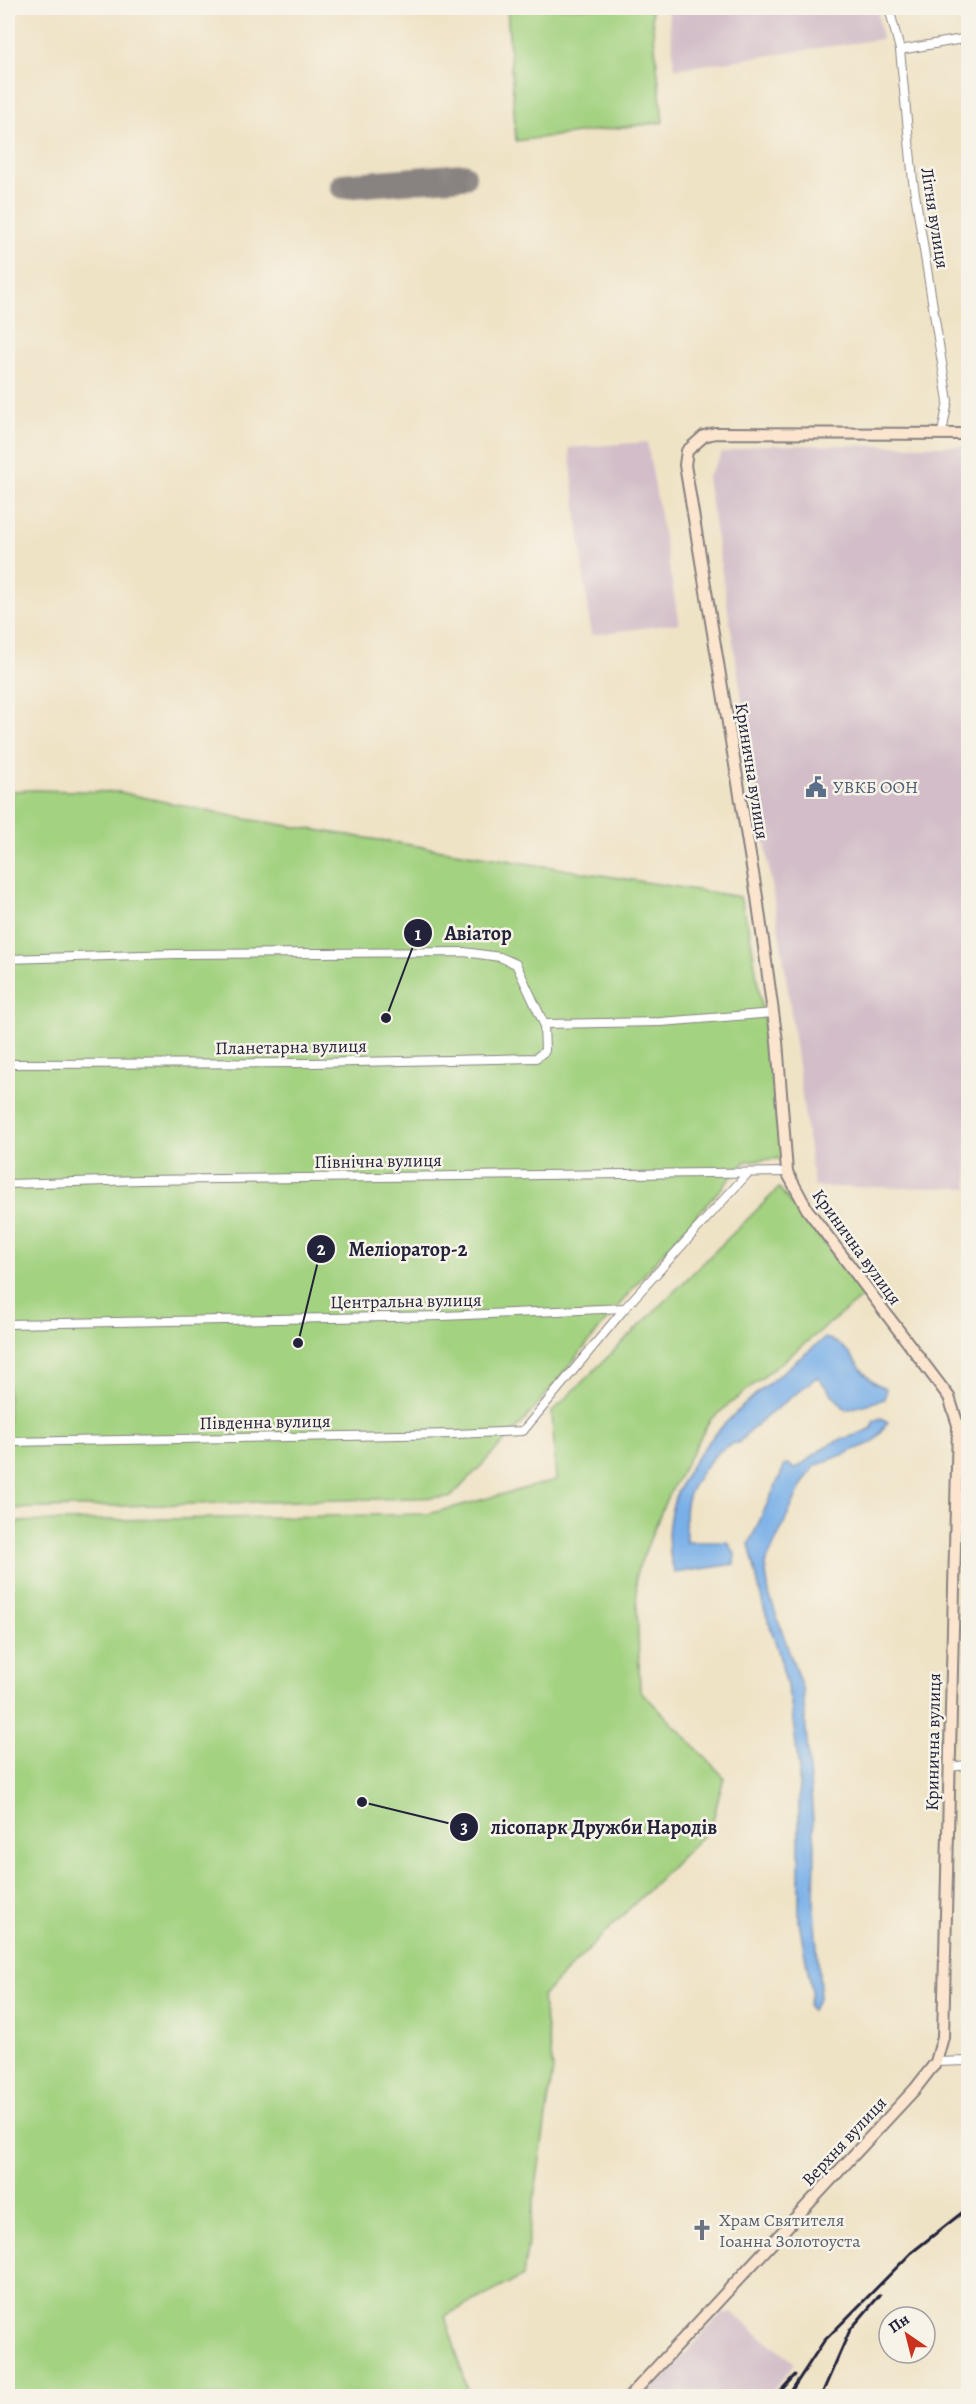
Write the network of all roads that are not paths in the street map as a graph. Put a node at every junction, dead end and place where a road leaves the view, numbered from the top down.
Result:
1 (889, 8) edge
2 (969, 38) edge
3 (900, 50) junction
4 (942, 433) junction
5 (969, 434) edge
6 (8, 959) edge
7 (773, 1014) junction
8 (544, 1024) junction
9 (8, 1064) edge
10 (787, 1172) junction
11 (748, 1173) junction
12 (8, 1184) edge
13 (625, 1308) junction
14 (8, 1324) edge
15 (8, 1442) edge
16 (969, 1525) edge
17 (956, 1526) junction
18 (969, 1765) edge
19 (950, 1767) junction
20 (969, 2061) edge
21 (936, 2062) junction
22 (630, 2397) edge

1 - 3 street, Літня вулиця
2 - 3 street
3 - 4 street, Літня вулиця
4 - 5 street
4 - 7 street, Кринична вулиця
6 - 8 street
7 - 8 street
7 - 10 street, Кринична вулиця
8 - 9 street, Планетарна вулиця
10 - 11 street, Північна вулиця
10 - 17 street, Кринична вулиця
11 - 12 street, Північна вулиця
11 - 13 street
13 - 14 street, Центральна вулиця
13 - 15 street, Південна вулиця
16 - 17 street
17 - 19 street, Кринична вулиця
18 - 19 street
19 - 21 street, Кринична вулиця
20 - 21 street
21 - 22 street, Верхня вулиця

